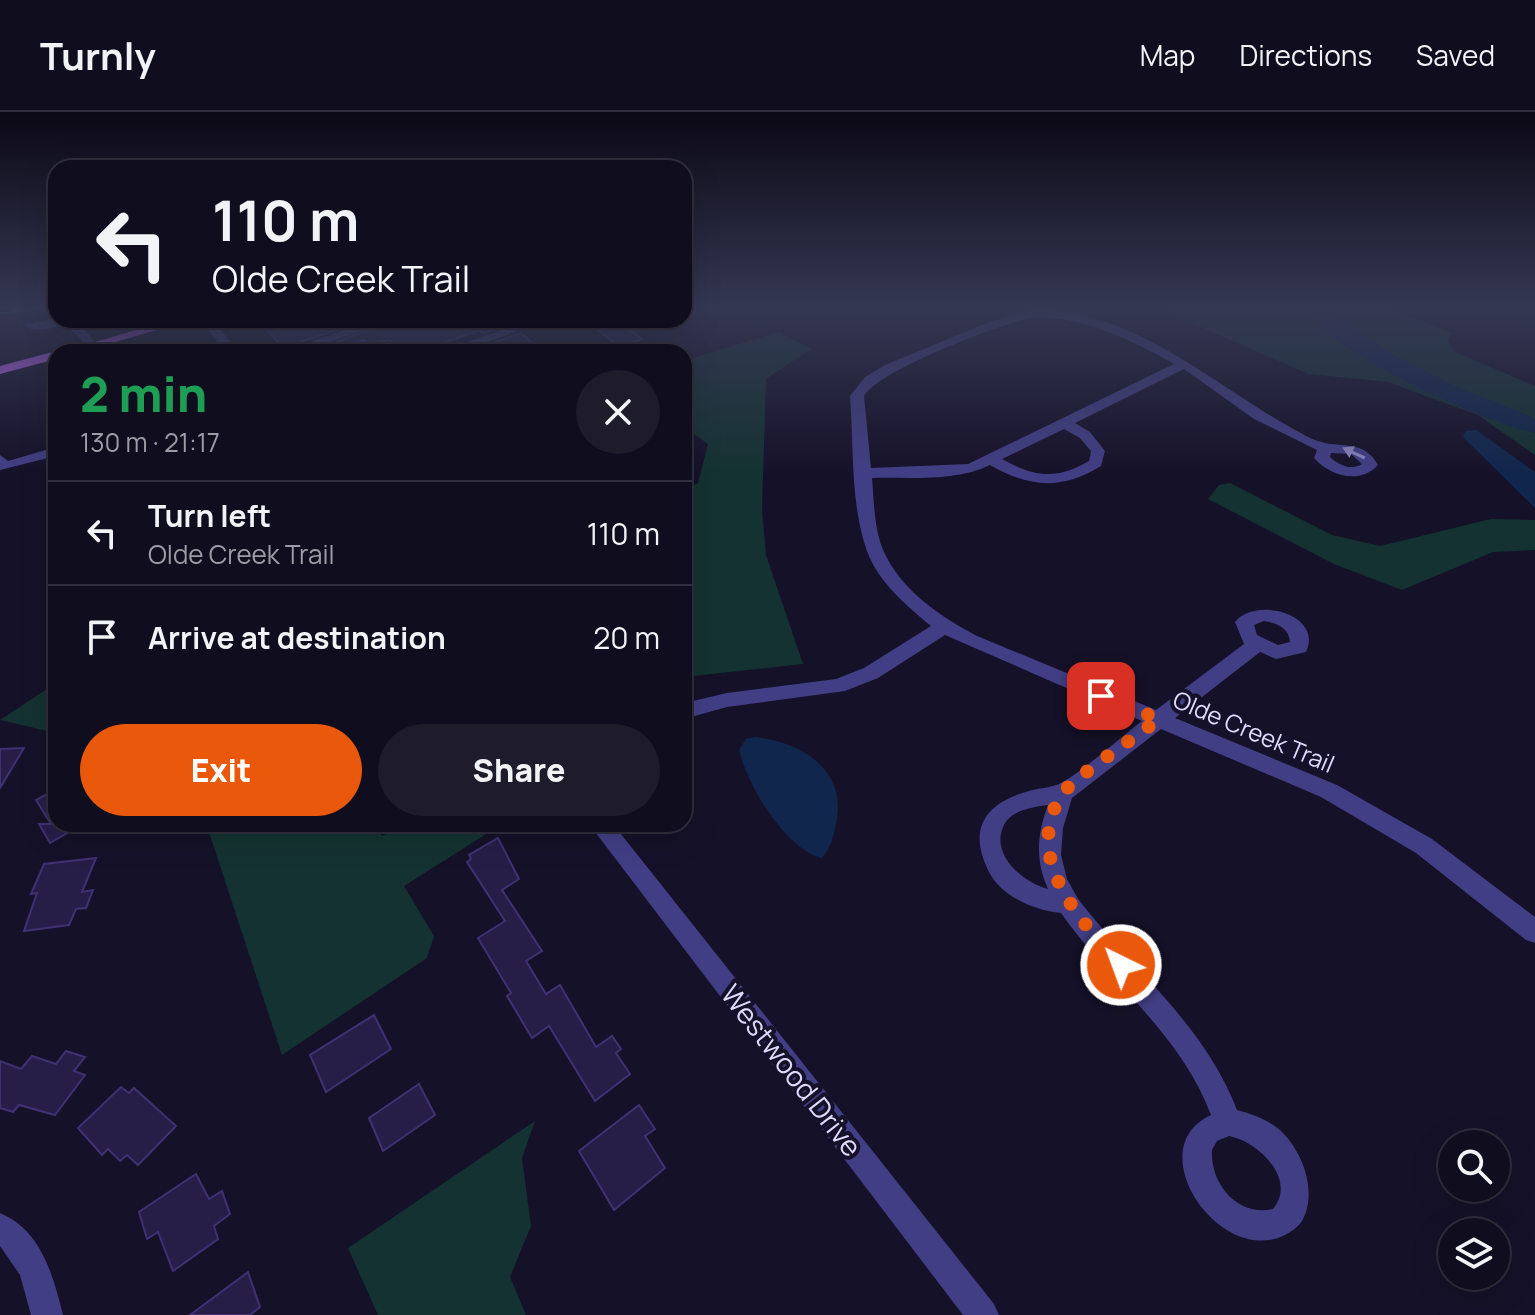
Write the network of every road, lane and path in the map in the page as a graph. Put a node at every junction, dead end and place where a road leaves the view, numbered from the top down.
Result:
1 (27, 363) edge
2 (909, 363) edge
3 (1184, 364) joint
4 (0, 370) edge
5 (1066, 424) junction
6 (1325, 448) dead end
7 (48, 453) edge
8 (0, 460) edge
9 (993, 460) junction
10 (865, 473) junction
11 (944, 627) junction
12 (1256, 645) dead end
13 (692, 709) edge
14 (1159, 719) junction
15 (1063, 793) junction
16 (606, 832) edge
17 (1067, 903) junction
18 (1535, 932) edge
19 (1228, 1122) dead end
20 (0, 1228) edge
21 (47, 1315) edge
22 (983, 1315) edge

1 - 4 main road
2 - 10 street, Olde Creek Trail
3 - 5 street
3 - 6 street, Olde Creek Trail
5 - 9 street
5 - 9 street
7 - 8 street
9 - 10 street
10 - 11 street, Olde Creek Trail
11 - 13 street
11 - 14 street, Olde Creek Trail
12 - 14 street
14 - 15 street
14 - 18 street, Olde Creek Trail
15 - 17 street
15 - 17 street
16 - 22 street, Westwood Drive
17 - 19 street
20 - 21 street

